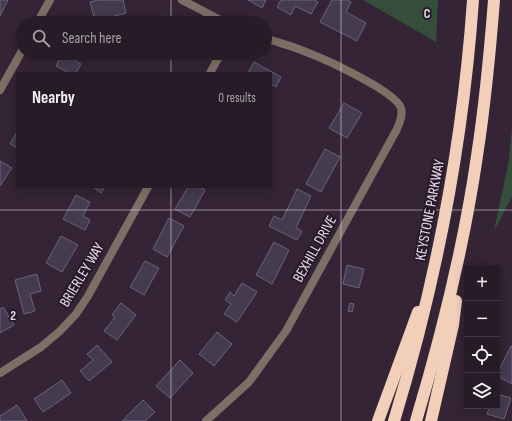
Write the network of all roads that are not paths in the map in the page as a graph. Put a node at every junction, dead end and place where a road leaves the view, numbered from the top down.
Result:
1 (50, 0) edge
2 (182, 0) edge
3 (473, 0) edge
4 (494, 0) edge
5 (41, 16) edge
6 (213, 16) edge
7 (272, 40) edge
8 (17, 60) edge
9 (217, 60) edge
10 (211, 72) edge
11 (0, 90) edge
12 (147, 188) edge
13 (464, 230) junction
14 (440, 244) junction
15 (0, 373) edge
16 (206, 421) edge
17 (378, 421) edge
18 (394, 421) edge
19 (416, 421) edge
20 (431, 421) edge

1 - 5 street
2 - 6 street
3 - 14 highway, KEYSTONE PARKWAY
4 - 13 highway
7 - 16 street, BEXHILL DRIVE
8 - 11 street
9 - 10 street
12 - 15 street, BRIERLEY WAY
13 - 19 highway
13 - 20 highway
14 - 17 highway
14 - 18 highway, KEYSTONE PARKWAY

